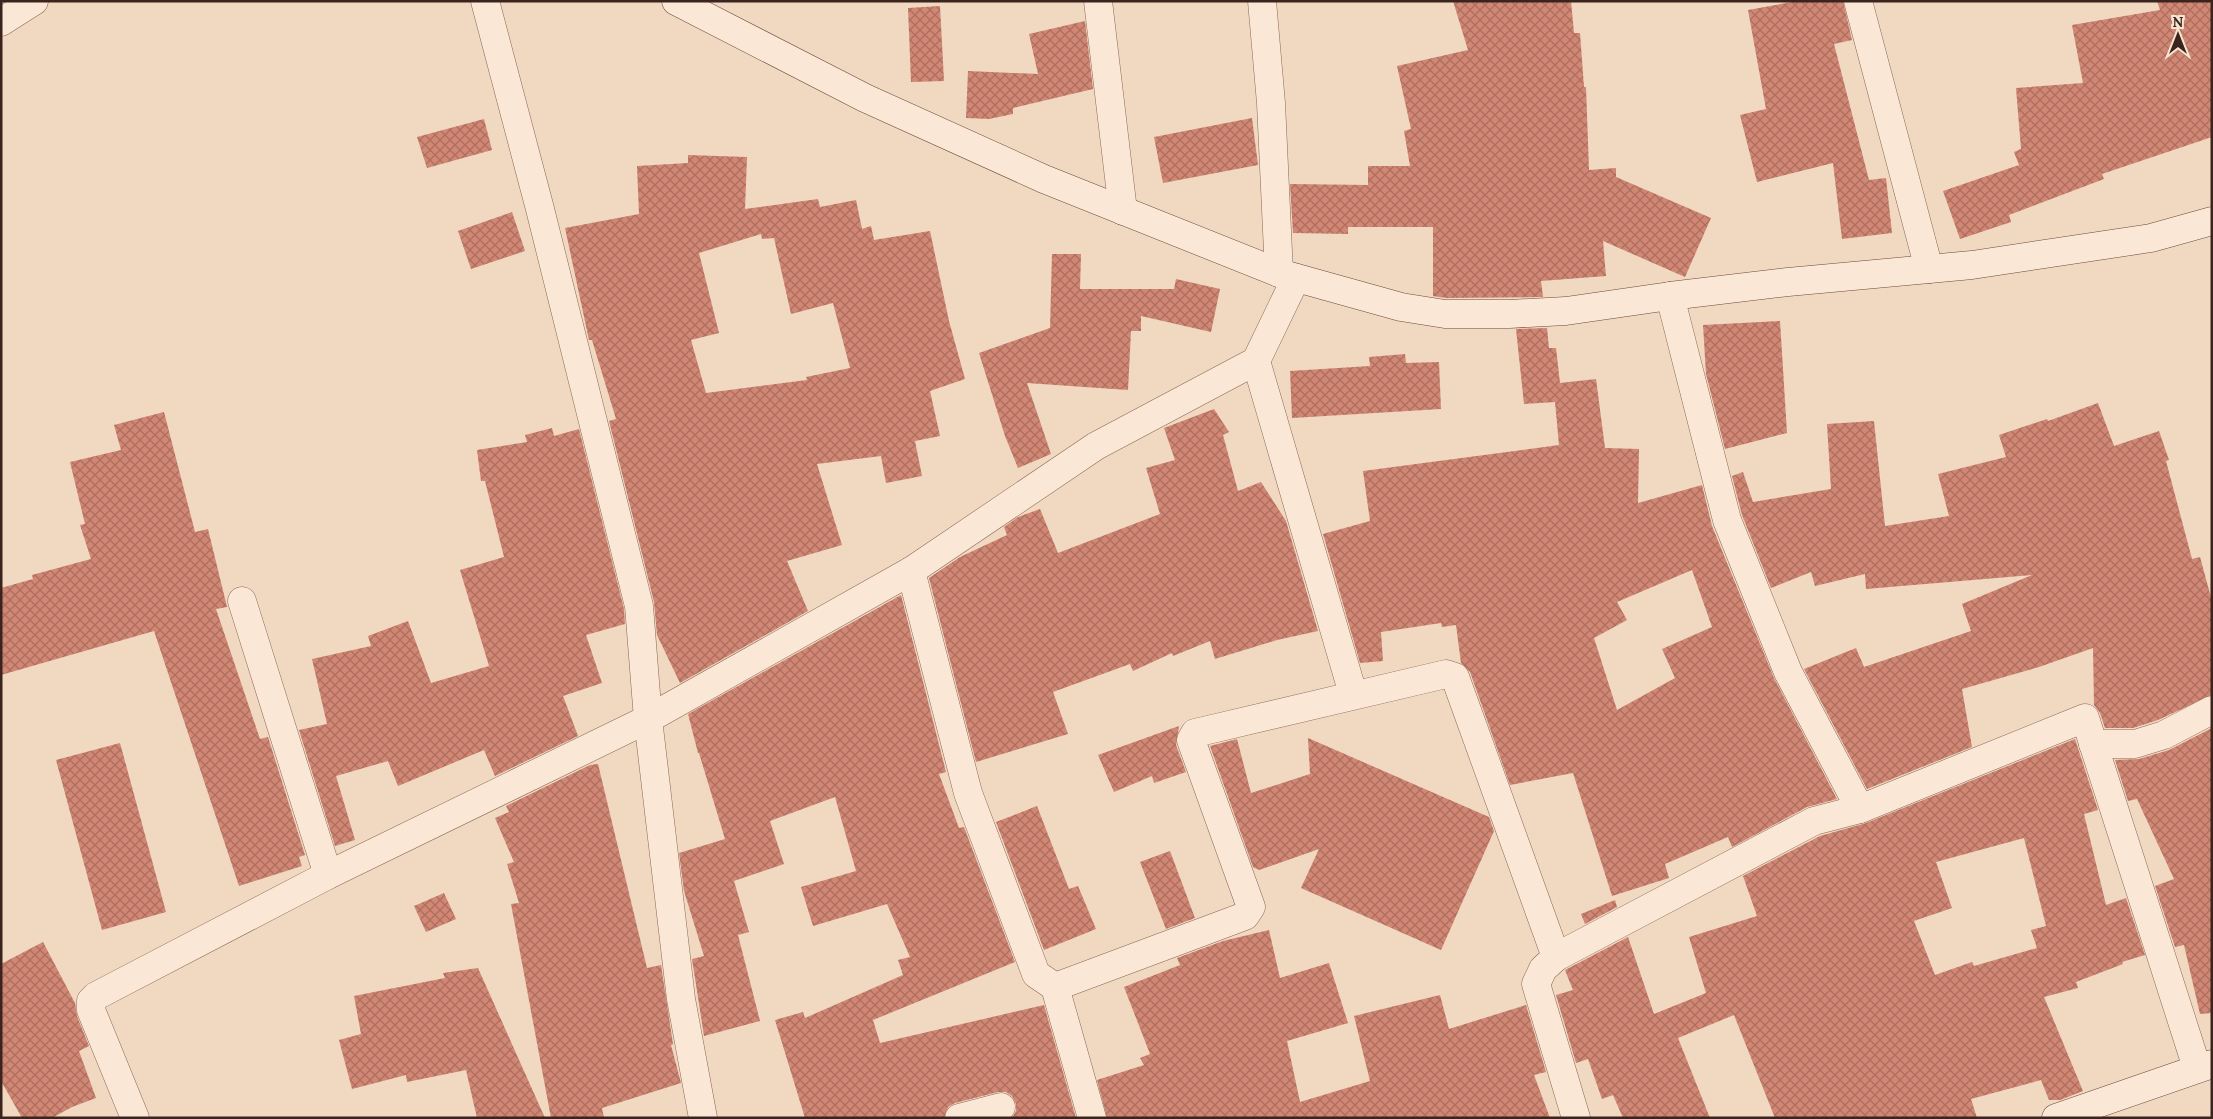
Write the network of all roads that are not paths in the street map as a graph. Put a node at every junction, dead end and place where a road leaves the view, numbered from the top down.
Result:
1 (34, 1) edge
2 (485, 1) edge
3 (676, 1) edge
4 (1098, 1) edge
5 (1262, 1) edge
6 (1858, 1) edge
7 (1, 22) edge
8 (1123, 211) junction
9 (2212, 221) edge
10 (1929, 269) junction
11 (1288, 275) junction
12 (1670, 296) junction
13 (1256, 361) junction
14 (911, 571) junction
15 (242, 601) dead end
16 (1353, 694) junction
17 (2212, 710) edge
18 (648, 719) junction
19 (2093, 744) junction
20 (1860, 808) junction
21 (328, 875) junction
22 (1556, 957) junction
23 (1055, 987) junction
24 (2204, 1066) edge
25 (1001, 1107) dead end
26 (135, 1118) edge
27 (703, 1118) edge
28 (959, 1118) edge
29 (1092, 1118) edge
30 (1576, 1118) edge
31 (2056, 1118) edge

1 - 7 street
2 - 18 street
3 - 8 street
4 - 8 street
5 - 11 street
6 - 10 street
8 - 11 street
9 - 10 street
10 - 12 street
11 - 12 street
11 - 13 street
12 - 20 street
13 - 14 street
13 - 16 street
14 - 18 street
14 - 23 street
15 - 21 street
16 - 22 street
16 - 23 street
17 - 19 street
18 - 21 street
18 - 27 street
19 - 20 street
19 - 24 street
20 - 22 street
21 - 26 street
22 - 30 street
23 - 29 street
24 - 31 street
25 - 28 street

